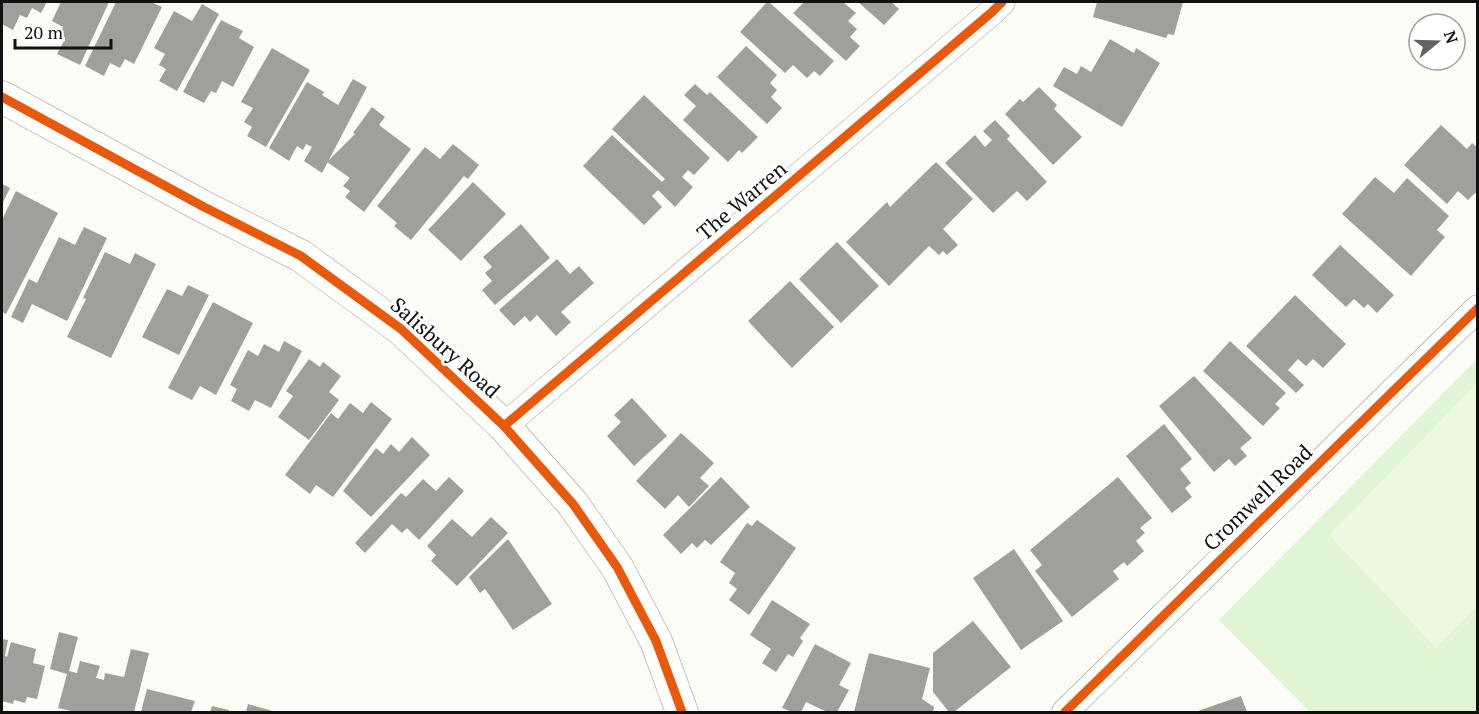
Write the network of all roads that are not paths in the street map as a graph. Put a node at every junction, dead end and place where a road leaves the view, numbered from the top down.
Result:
1 (1002, 2) edge
2 (2, 97) edge
3 (1478, 308) edge
4 (504, 426) junction
5 (681, 712) edge
6 (1065, 712) edge

1 - 4 street, The Warren
2 - 4 street, Salisbury Road
3 - 6 street, Cromwell Road
4 - 5 street, Salisbury Road

